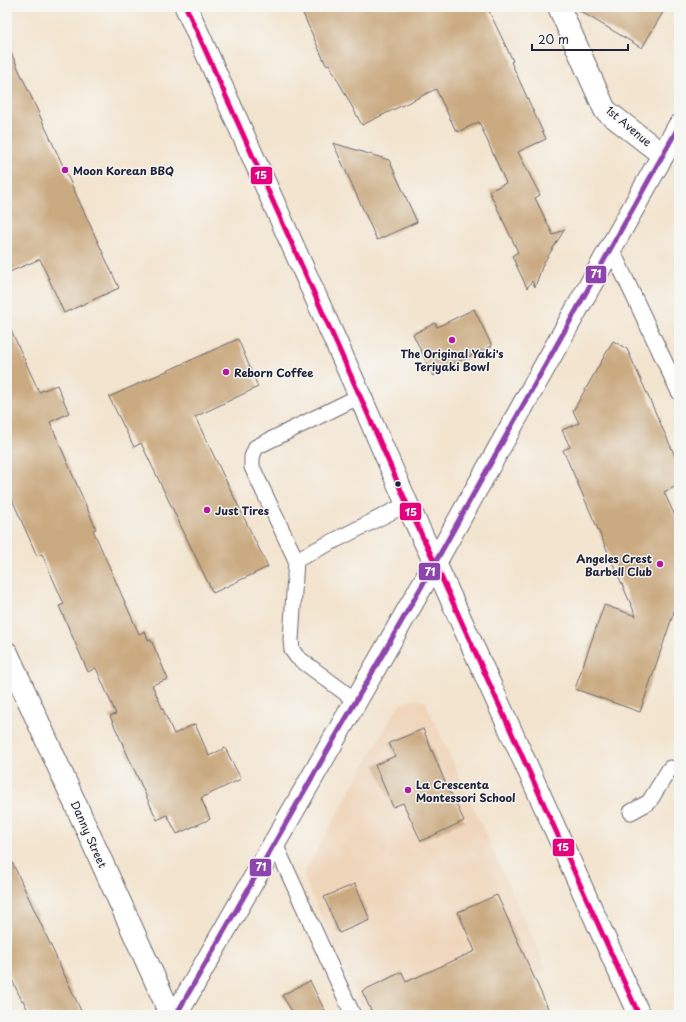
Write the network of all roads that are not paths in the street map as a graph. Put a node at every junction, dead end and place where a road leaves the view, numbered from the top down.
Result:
1 (186, 7) edge
2 (559, 7) edge
3 (679, 126) edge
4 (663, 155) junction
5 (611, 248) junction
6 (679, 392) edge
7 (360, 396) junction
8 (407, 504) junction
9 (296, 560) junction
10 (435, 563) junction
11 (7, 653) edge
12 (356, 701) junction
13 (670, 768) dead end
14 (631, 812) dead end
15 (275, 844) junction
16 (171, 1015) edge
17 (176, 1015) edge
18 (353, 1015) edge
19 (639, 1015) edge

1 - 7 street
2 - 4 street, 1st Avenue
3 - 4 street
4 - 5 street
5 - 6 lane
5 - 10 street
7 - 8 street
7 - 9 lane
8 - 9 lane
8 - 10 street
9 - 12 lane
10 - 12 street
10 - 19 street
11 - 16 street, Danny Street
12 - 15 street
13 - 14 lane
15 - 17 street
15 - 18 lane

